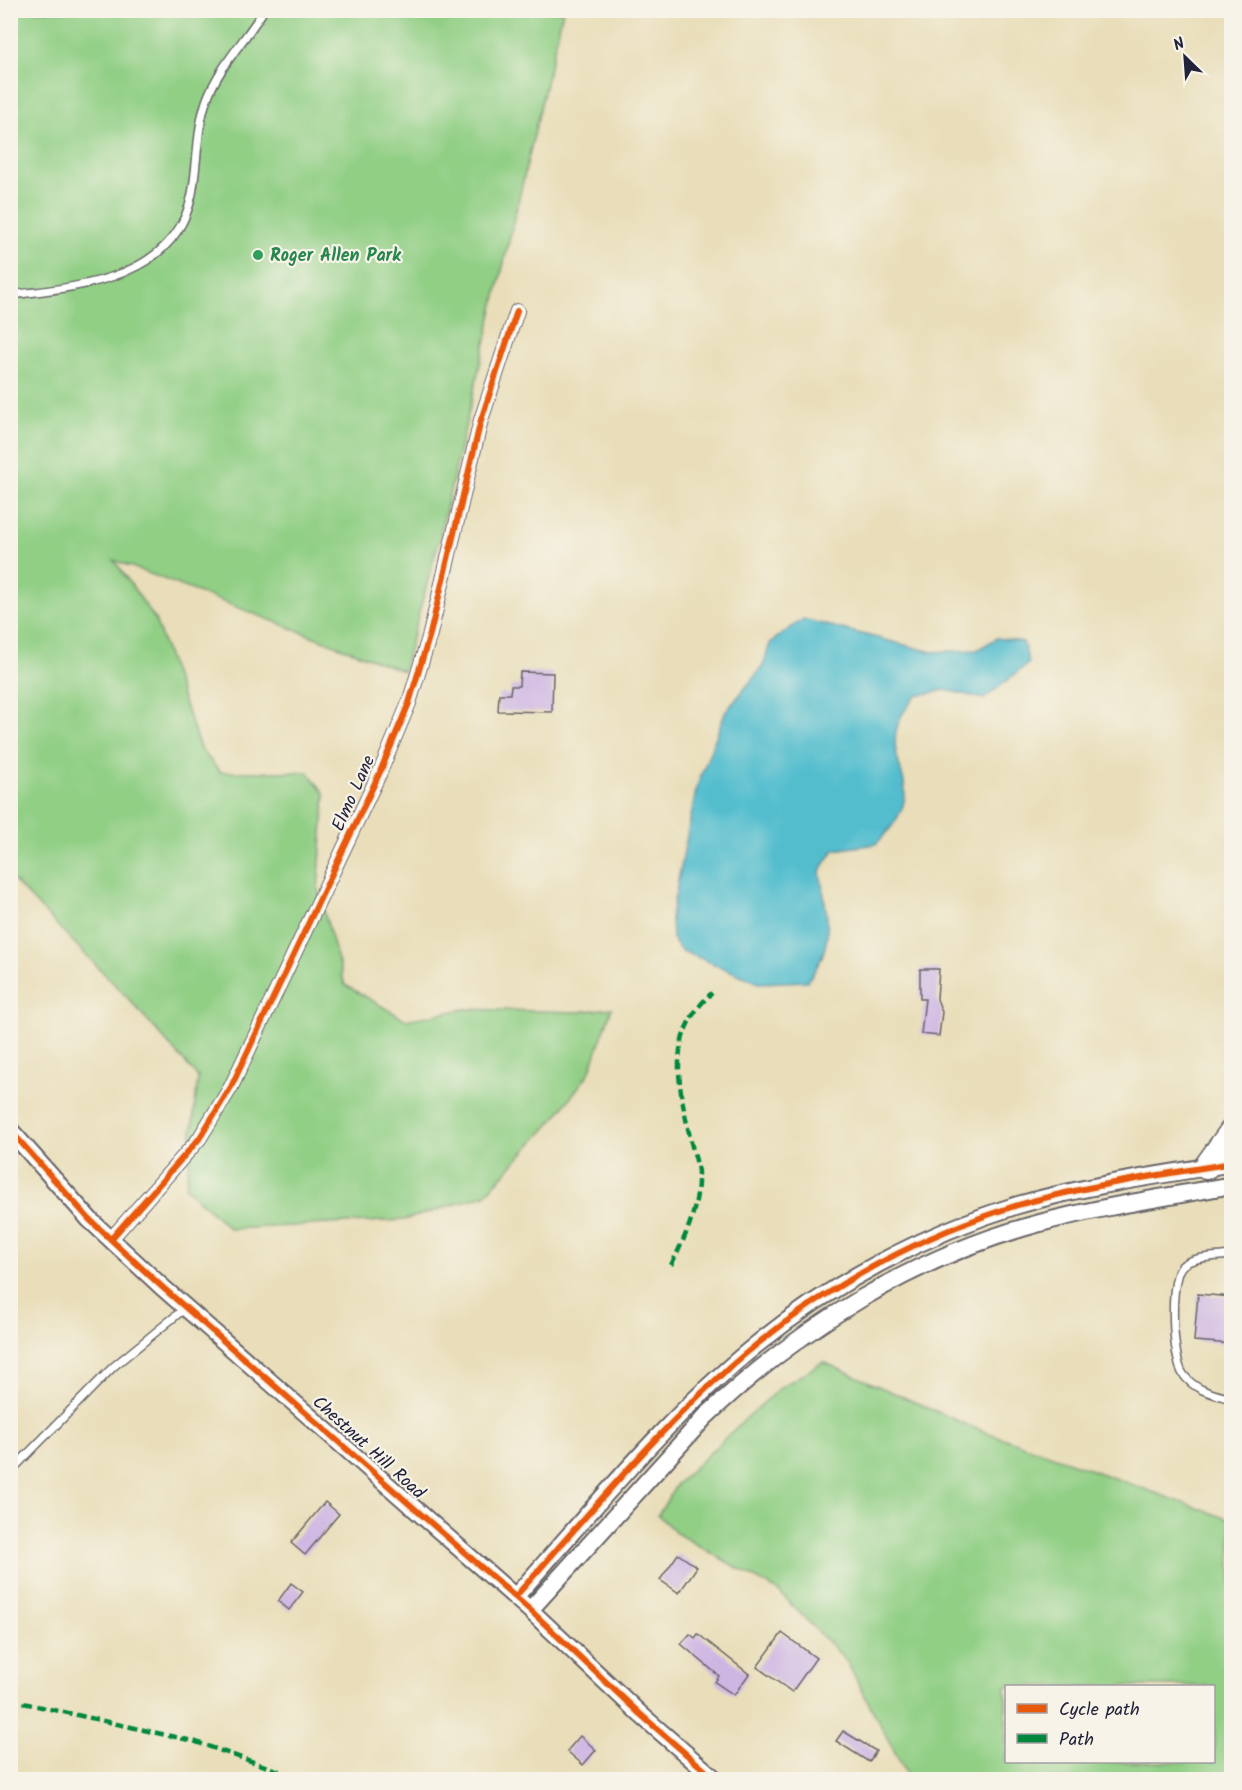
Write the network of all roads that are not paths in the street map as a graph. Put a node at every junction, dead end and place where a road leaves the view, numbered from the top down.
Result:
1 (165, 10) edge
2 (213, 10) edge
3 (264, 10) edge
4 (10, 295) edge
5 (517, 311) dead end
6 (10, 1130) edge
7 (1232, 1131) edge
8 (1232, 1163) edge
9 (1206, 1167) junction
10 (1232, 1185) edge
11 (111, 1239) junction
12 (1232, 1255) edge
13 (186, 1307) junction
14 (1232, 1399) edge
15 (10, 1472) edge
16 (515, 1597) junction
17 (530, 1610) junction
18 (716, 1779) edge

1 - 2 lane
3 - 4 lane
5 - 11 street, Elmo Lane
6 - 11 street, Chestnut Hill Road
7 - 9 highway
8 - 9 street
9 - 16 street
10 - 17 street
11 - 13 street, Chestnut Hill Road
12 - 14 lane
13 - 15 lane
13 - 16 street, Chestnut Hill Road
16 - 17 street, Chestnut Hill Road
17 - 18 street, Chestnut Hill Road

